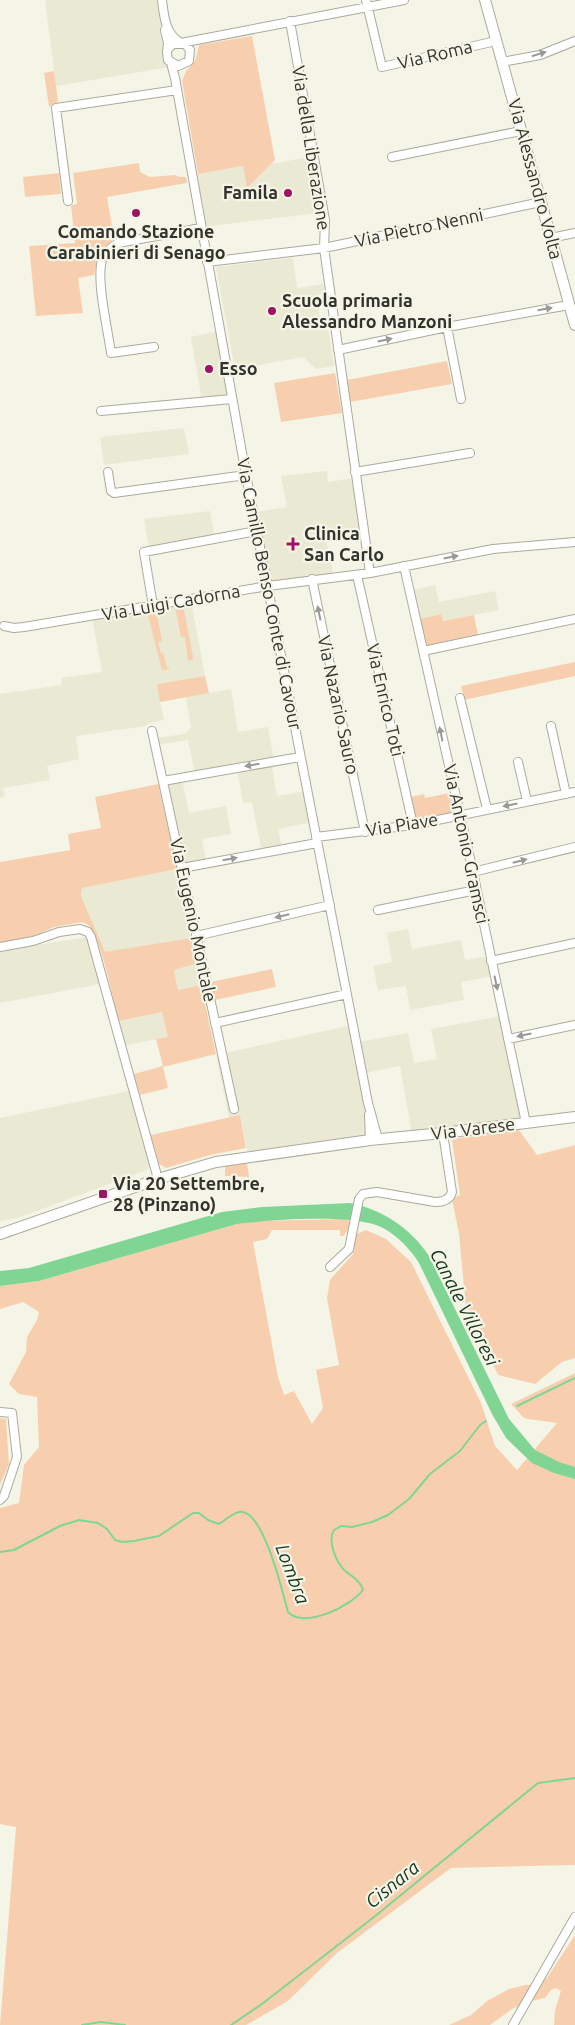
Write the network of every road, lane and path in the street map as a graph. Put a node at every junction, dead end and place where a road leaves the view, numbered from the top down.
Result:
1 (162, 0) edge
2 (404, 0) edge
3 (485, 0) edge
4 (366, 4) edge
5 (165, 18) junction
6 (290, 21) junction
7 (203, 38) junction
8 (496, 41) junction
9 (575, 41) edge
10 (181, 43) junction
11 (168, 49) junction
12 (191, 54) junction
13 (502, 62) junction
14 (171, 63) junction
15 (186, 64) junction
16 (176, 87) junction
17 (521, 131) junction
18 (392, 158) dead end
19 (68, 202) dead end
20 (541, 202) junction
21 (202, 228) junction
22 (575, 232) edge
23 (551, 238) junction
24 (324, 248) junction
25 (207, 262) junction
26 (571, 306) edge
27 (575, 325) edge
28 (447, 327) junction
29 (154, 347) dead end
30 (338, 350) junction
31 (232, 399) junction
32 (461, 399) dead end
33 (101, 411) dead end
34 (470, 453) dead end
35 (108, 472) dead end
36 (355, 472) junction
37 (246, 475) junction
38 (257, 531) junction
39 (575, 542) edge
40 (404, 566) junction
41 (370, 573) junction
42 (357, 575) junction
43 (312, 579) junction
44 (268, 586) junction
45 (153, 606) junction
46 (575, 619) edge
47 (4, 626) dead end
48 (423, 651) junction
49 (460, 698) dead end
50 (551, 726) dead end
51 (152, 731) dead end
52 (300, 756) junction
53 (518, 762) dead end
54 (163, 781) junction
55 (575, 792) edge
56 (566, 794) junction
57 (526, 801) junction
58 (487, 809) junction
59 (460, 816) junction
60 (413, 825) junction
61 (365, 832) junction
62 (317, 840) junction
63 (575, 847) edge
64 (182, 868) junction
65 (473, 872) junction
66 (476, 890) junction
67 (330, 905) junction
68 (378, 910) dead end
69 (196, 936) junction
70 (575, 943) edge
71 (0, 947) edge
72 (492, 961) junction
73 (347, 994) junction
74 (215, 1023) junction
75 (575, 1025) edge
76 (508, 1039) junction
77 (234, 1109) dead end
78 (575, 1117) edge
79 (526, 1123) junction
80 (443, 1133) junction
81 (374, 1139) junction
82 (158, 1179) junction
83 (0, 1234) edge
84 (330, 1267) dead end
85 (0, 1412) edge
86 (0, 1500) edge
87 (575, 1917) edge
88 (512, 2025) edge

1 - 5 street
2 - 4 street
3 - 8 street, Via Alessandro Volta
4 - 6 street
4 - 8 street, Via Roma
5 - 10 street
5 - 11 street
6 - 7 street
6 - 24 street, Via della Liberazione
7 - 10 street
7 - 12 street
8 - 13 street, Via Alessandro Volta
13 -> 9 street
10 - 11 street
10 - 12 street
11 - 14 street
12 - 15 street
13 - 17 street, Via Alessandro Volta
14 - 15 street
14 - 16 street, Via Camillo Benso Conte di Cavour
15 - 16 street
16 - 19 street
16 - 21 street, Via Camillo Benso Conte di Cavour
17 - 18 street
17 - 20 street, Via Alessandro Volta
20 - 23 street, Via Alessandro Volta
20 - 24 street, Via Pietro Nenni
21 - 25 street, Via Camillo Benso Conte di Cavour
21 - 29 street
22 - 23 street
23 - 26 street, Via Alessandro Volta
24 - 25 street, Via Pietro Nenni
24 - 30 street, Via della Liberazione
25 - 31 street, Via Camillo Benso Conte di Cavour
26 - 27 street, Via Alessandro Volta
28 -> 26 street
30 -> 28 street
28 - 32 street
30 - 36 street, Via della Liberazione
31 - 33 street
31 - 37 street, Via Camillo Benso Conte di Cavour
34 - 36 street
35 - 37 street
36 - 41 street, Via della Liberazione
37 - 38 street, Via Camillo Benso Conte di Cavour
38 - 44 street, Via Camillo Benso Conte di Cavour
38 - 45 street
40 -> 39 street, Via Luigi Cadorna
40 - 41 street, Via Luigi Cadorna
40 - 48 street, Via Antonio Gramsci
41 - 42 street, Via Luigi Cadorna
42 - 43 street, Via Luigi Cadorna
42 - 60 street, Via Enrico Toti
43 - 44 street, Via Luigi Cadorna
61 -> 43 street, Via Nazario Sauro
44 - 45 street, Via Luigi Cadorna
44 - 52 street, Via Camillo Benso Conte di Cavour
45 - 47 street, Via Luigi Cadorna
46 - 48 street
59 -> 48 street, Via Antonio Gramsci
49 - 58 street
50 - 56 street
51 - 54 street, Via Eugenio Montale
52 -> 54 street
52 - 62 street, Via Camillo Benso Conte di Cavour
53 - 57 street
54 - 64 street, Via Eugenio Montale
55 - 56 street, Via Piave
56 - 57 street, Via Piave
57 -> 58 street, Via Piave
58 - 59 street, Via Piave
59 - 60 street, Via Piave
59 - 65 street, Via Antonio Gramsci
60 - 61 street, Via Piave
61 - 62 street, Via Piave
64 -> 62 street, Via Piave
62 - 67 street, Via Camillo Benso Conte di Cavour
65 -> 63 street
64 - 69 street, Via Eugenio Montale
65 - 66 street, Via Antonio Gramsci
66 - 68 street
66 - 72 street, Via Antonio Gramsci
67 -> 69 street
67 - 73 street, Via Camillo Benso Conte di Cavour
69 - 74 street, Via Eugenio Montale
70 - 72 street
71 - 82 street
72 -> 76 street, Via Antonio Gramsci
73 - 74 street
73 - 81 street, Via Camillo Benso Conte di Cavour
74 - 77 street, Via Eugenio Montale
75 -> 76 street
76 - 79 street, Via Antonio Gramsci
78 - 79 street, Via Varese
79 - 80 street, Via Varese
80 - 81 street, Via Varese
80 - 84 street
81 - 82 street, Via Varese
82 - 83 street, Via Varese
85 - 86 street
87 - 88 street

